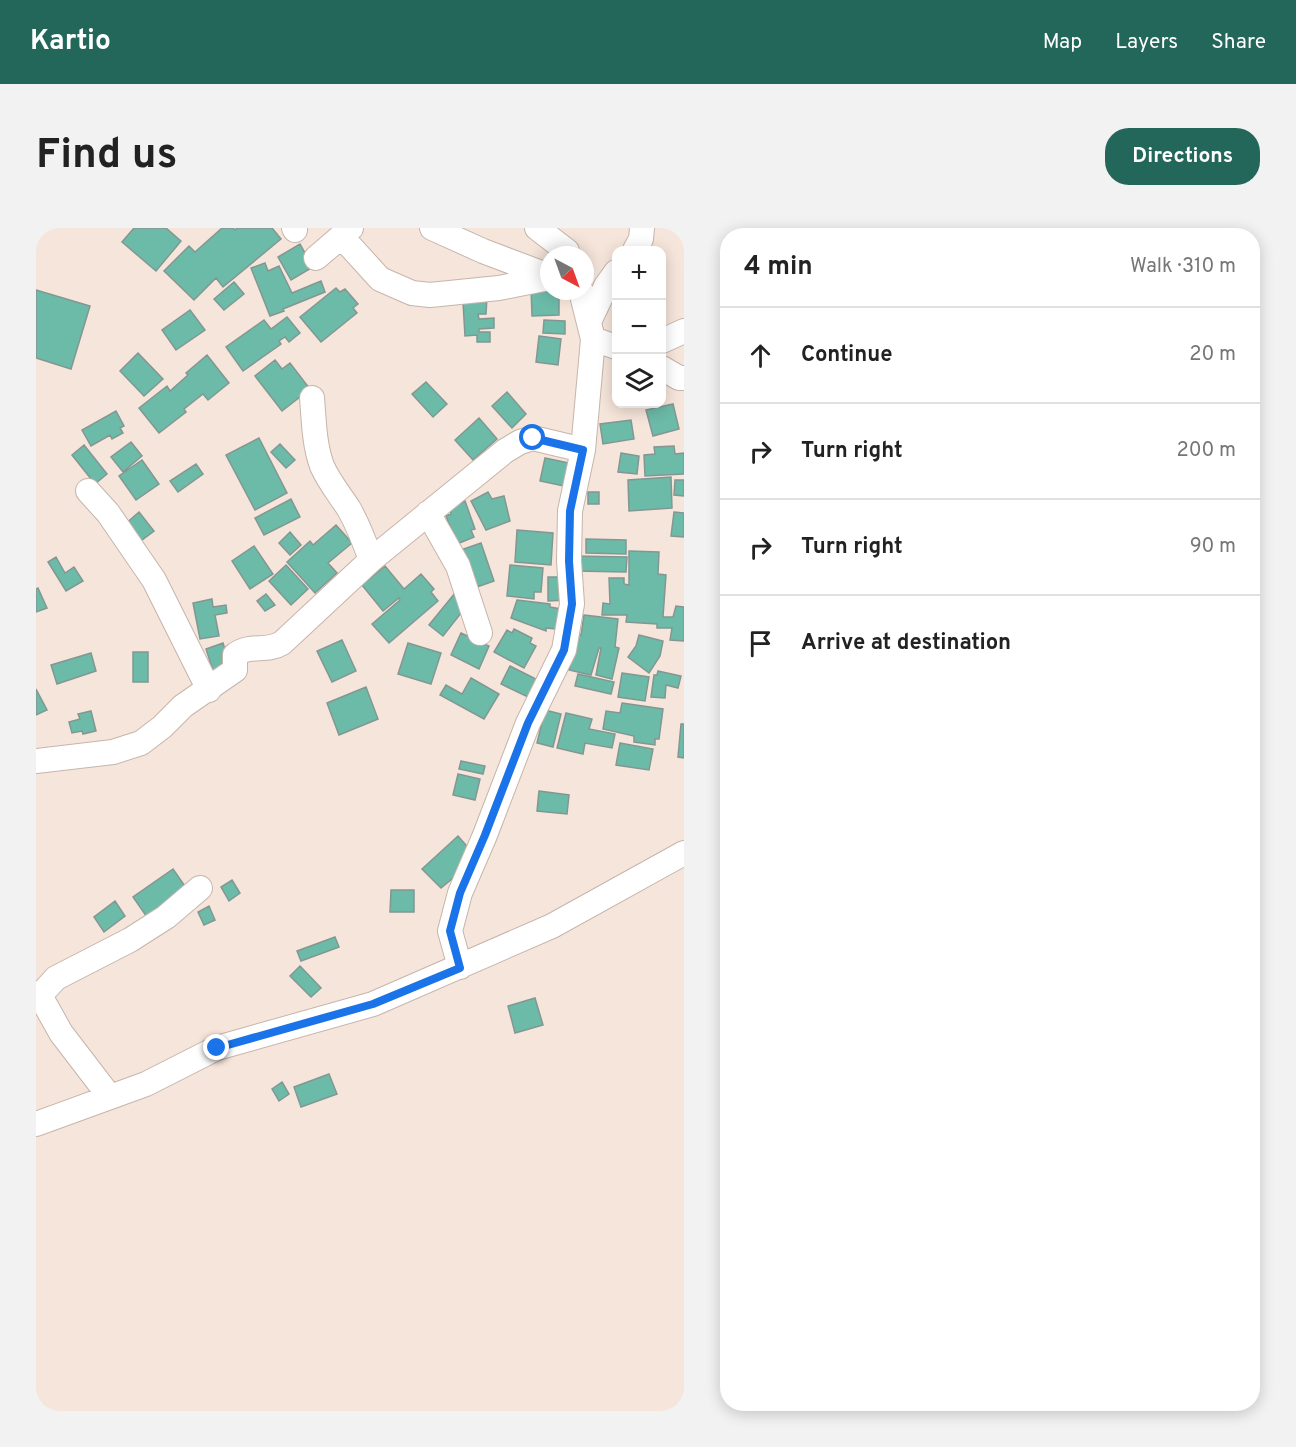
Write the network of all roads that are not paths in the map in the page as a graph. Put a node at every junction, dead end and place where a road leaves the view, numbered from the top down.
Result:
1 (432, 228) edge
2 (537, 228) edge
3 (558, 228) edge
4 (642, 228) edge
5 (346, 232) edge
6 (559, 246) edge
7 (564, 246) edge
8 (637, 246) edge
9 (316, 258) dead end
10 (540, 273) edge
11 (612, 277) edge
12 (540, 279) edge
13 (583, 300) edge
14 (591, 331) junction
15 (684, 331) edge
16 (666, 339) edge
17 (612, 344) edge
18 (666, 370) edge
19 (684, 378) edge
20 (312, 398) dead end
21 (583, 450) junction
22 (88, 490) dead end
23 (428, 513) junction
24 (371, 560) junction
25 (480, 633) dead end
26 (209, 690) junction
27 (36, 761) edge
28 (684, 853) edge
29 (200, 888) dead end
30 (460, 968) junction
31 (40, 996) edge
32 (110, 1097) junction
33 (36, 1124) edge

1 - 10 street
2 - 6 street
3 - 7 street
4 - 8 street
5 - 9 street
5 - 12 street
11 - 14 street
13 - 14 street
14 - 17 street
14 - 21 street
15 - 16 street
18 - 19 street
20 - 24 street
21 - 23 street
21 - 30 street
22 - 26 street
23 - 24 street
23 - 25 street
24 - 26 street
26 - 27 street
28 - 30 street
29 - 31 street
30 - 32 street
31 - 32 street
32 - 33 street

